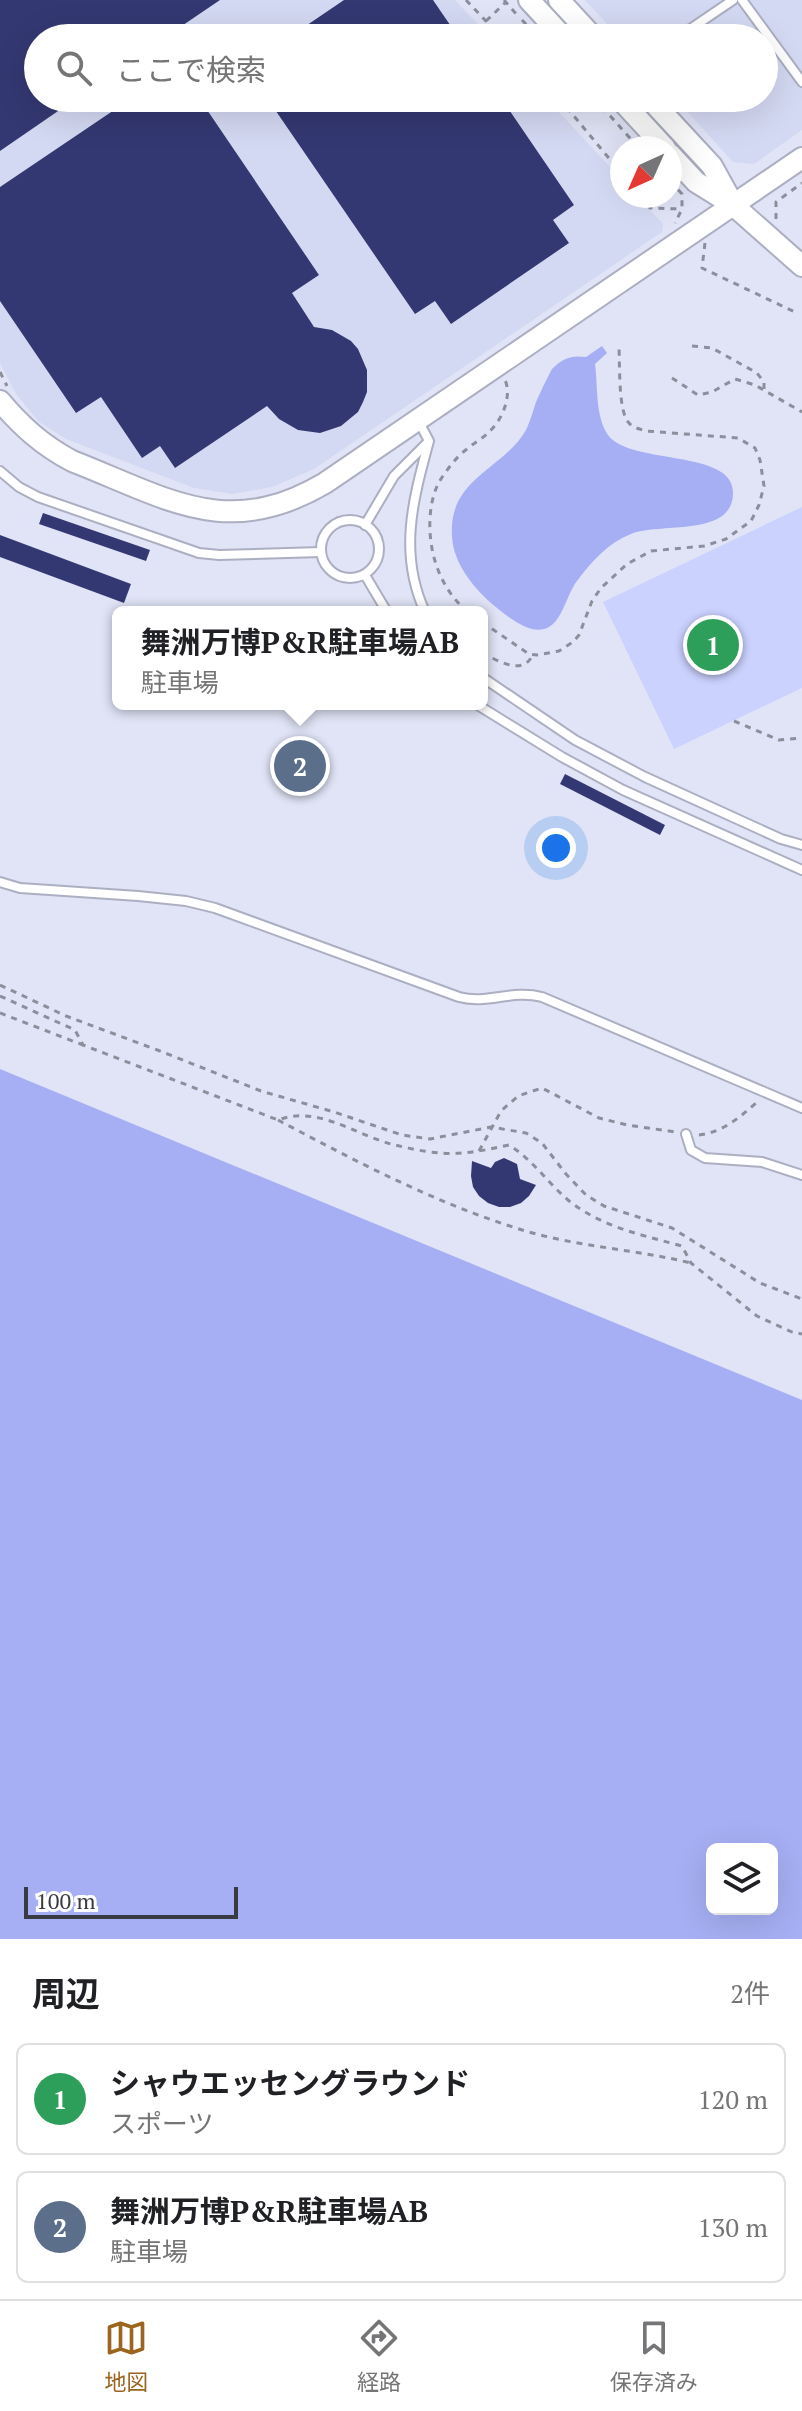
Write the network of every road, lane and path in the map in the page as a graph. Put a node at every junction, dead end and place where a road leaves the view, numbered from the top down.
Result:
1 (466, 0) edge
2 (529, 0) edge
3 (559, 0) edge
4 (733, 0) edge
5 (742, 0) edge
6 (506, 2) dead end
7 (486, 21) junction
8 (489, 24) edge
9 (551, 24) edge
10 (581, 24) edge
11 (698, 24) edge
12 (760, 24) edge
13 (778, 49) edge
14 (802, 82) edge
15 (571, 112) edge
16 (607, 112) edge
17 (632, 112) edge
18 (662, 112) edge
19 (628, 136) edge
20 (654, 136) edge
21 (802, 158) edge
22 (610, 159) edge
23 (682, 167) edge
24 (802, 183) edge
25 (733, 205) junction
26 (650, 208) edge
27 (682, 209) joint
28 (675, 222) dead end
29 (776, 223) dead end
30 (705, 243) dead end
31 (802, 266) edge
32 (797, 313) dead end
33 (692, 346) dead end
34 (619, 348) dead end
35 (0, 372) edge
36 (503, 376) dead end
37 (672, 378) dead end
38 (764, 390) junction
39 (4, 394) edge
40 (802, 412) edge
41 (418, 419) junction
42 (429, 441) junction
43 (0, 471) edge
44 (365, 525) junction
45 (321, 552) junction
46 (365, 575) junction
47 (383, 606) edge
48 (423, 606) edge
49 (462, 606) edge
50 (488, 626) edge
51 (527, 652) junction
52 (488, 656) edge
53 (488, 681) edge
54 (486, 710) edge
55 (734, 721) dead end
56 (802, 738) edge
57 (802, 845) edge
58 (802, 870) edge
59 (0, 882) edge
60 (0, 985) edge
61 (0, 996) edge
62 (0, 1013) edge
63 (83, 1045) junction
64 (757, 1102) dead end
65 (802, 1108) edge
66 (278, 1120) junction
67 (491, 1127) junction
68 (686, 1134) junction
69 (479, 1151) junction
70 (802, 1175) edge
71 (691, 1263) junction
72 (802, 1299) edge
73 (802, 1334) edge

1 - 7 path
2 - 9 street
3 - 10 street
4 - 11 lane
5 - 12 lane
6 - 7 path
7 - 8 path
13 - 14 lane
15 - 22 path
16 - 19 path
17 - 20 street
18 - 25 street
21 - 25 street
23 - 25 street
24 - 29 path
25 - 31 street
25 - 41 street
26 - 27 path
27 - 28 path
30 - 32 path
33 - 38 path
34 - 51 path
35 - 39 path
36 - 49 path
37 - 38 path
38 - 40 path
39 - 41 street
41 - 42 lane
42 - 44 lane
42 - 48 lane
43 - 45 lane
44 - 45 lane
44 - 46 lane
45 - 46 lane
46 - 47 lane
50 - 51 path
51 - 52 path
53 - 57 lane
54 - 58 lane
55 - 56 path
59 - 65 lane
60 - 67 path
61 - 63 path
62 - 63 path
63 - 66 path
64 - 68 path
66 - 69 path
66 - 71 path
67 - 68 path
67 - 69 path
67 - 72 path
68 - 70 lane
69 - 71 path
71 - 73 path

